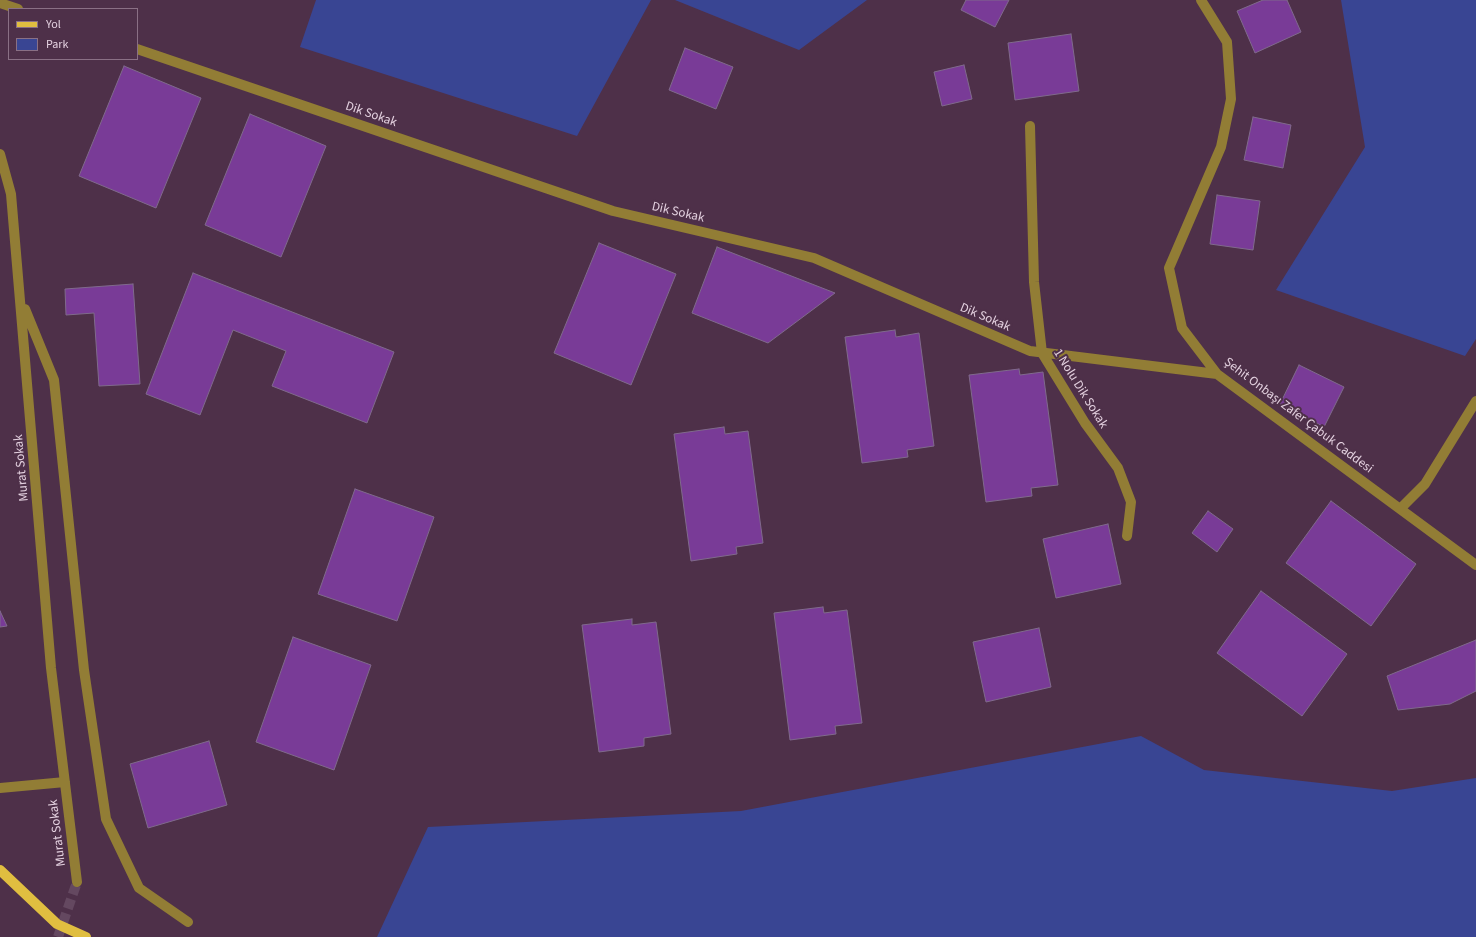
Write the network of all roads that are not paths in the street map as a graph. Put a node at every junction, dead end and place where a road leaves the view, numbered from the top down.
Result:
1 (1201, 0) edge
2 (0, 3) edge
3 (15, 8) edge
4 (138, 49) edge
5 (1030, 126) dead end
6 (0, 154) edge
7 (21, 300) junction
8 (1042, 353) junction
9 (1217, 374) junction
10 (1476, 401) edge
11 (1400, 509) junction
12 (1127, 536) dead end
13 (1476, 565) edge
14 (65, 782) junction
15 (0, 788) edge
16 (0, 870) edge
17 (77, 882) tunnel mouth
18 (188, 922) dead end
19 (86, 937) edge

1 - 9 street, Şehit Onbaşı Zafer Çabuk Caddesi
2 - 3 street
4 - 8 street, Dik Sokak
5 - 8 street, 1 Nolu Dik Sokak
6 - 7 street, Murat Sokak
7 - 14 street, Murat Sokak
7 - 18 street
8 - 9 street, Dik Sokak
8 - 12 street, 1 Nolu Dik Sokak
9 - 11 street, Şehit Onbaşı Zafer Çabuk Caddesi
10 - 11 street
11 - 13 street, Şehit Onbaşı Zafer Çabuk Caddesi
14 - 15 street, Murat Sokak
14 - 17 street, Murat Sokak
16 - 19 main road

